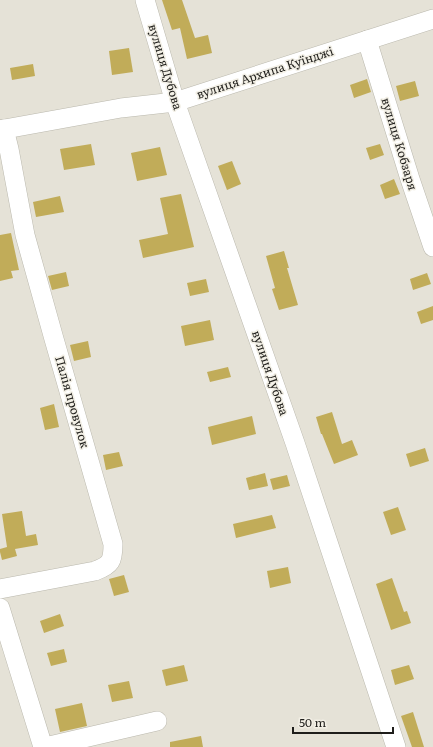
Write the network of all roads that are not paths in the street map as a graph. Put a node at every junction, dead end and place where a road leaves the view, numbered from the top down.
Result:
1 (145, 0) edge
2 (433, 19) edge
3 (367, 40) junction
4 (175, 102) junction
5 (2, 129) edge
6 (433, 247) edge
7 (0, 590) edge
8 (0, 608) edge
9 (157, 721) dead end
10 (44, 747) edge
11 (396, 747) edge

1 - 4 street, вулиця Дубова
2 - 3 street, вулиця Архипа Куїнджі
3 - 4 street, вулиця Архипа Куїнджі
3 - 6 street, вулиця Кобзаря
4 - 5 street, вулиця Архипа Куїнджі
4 - 11 street, вулиця Дубова
5 - 7 street, Палія провулок
8 - 10 street
9 - 10 street

